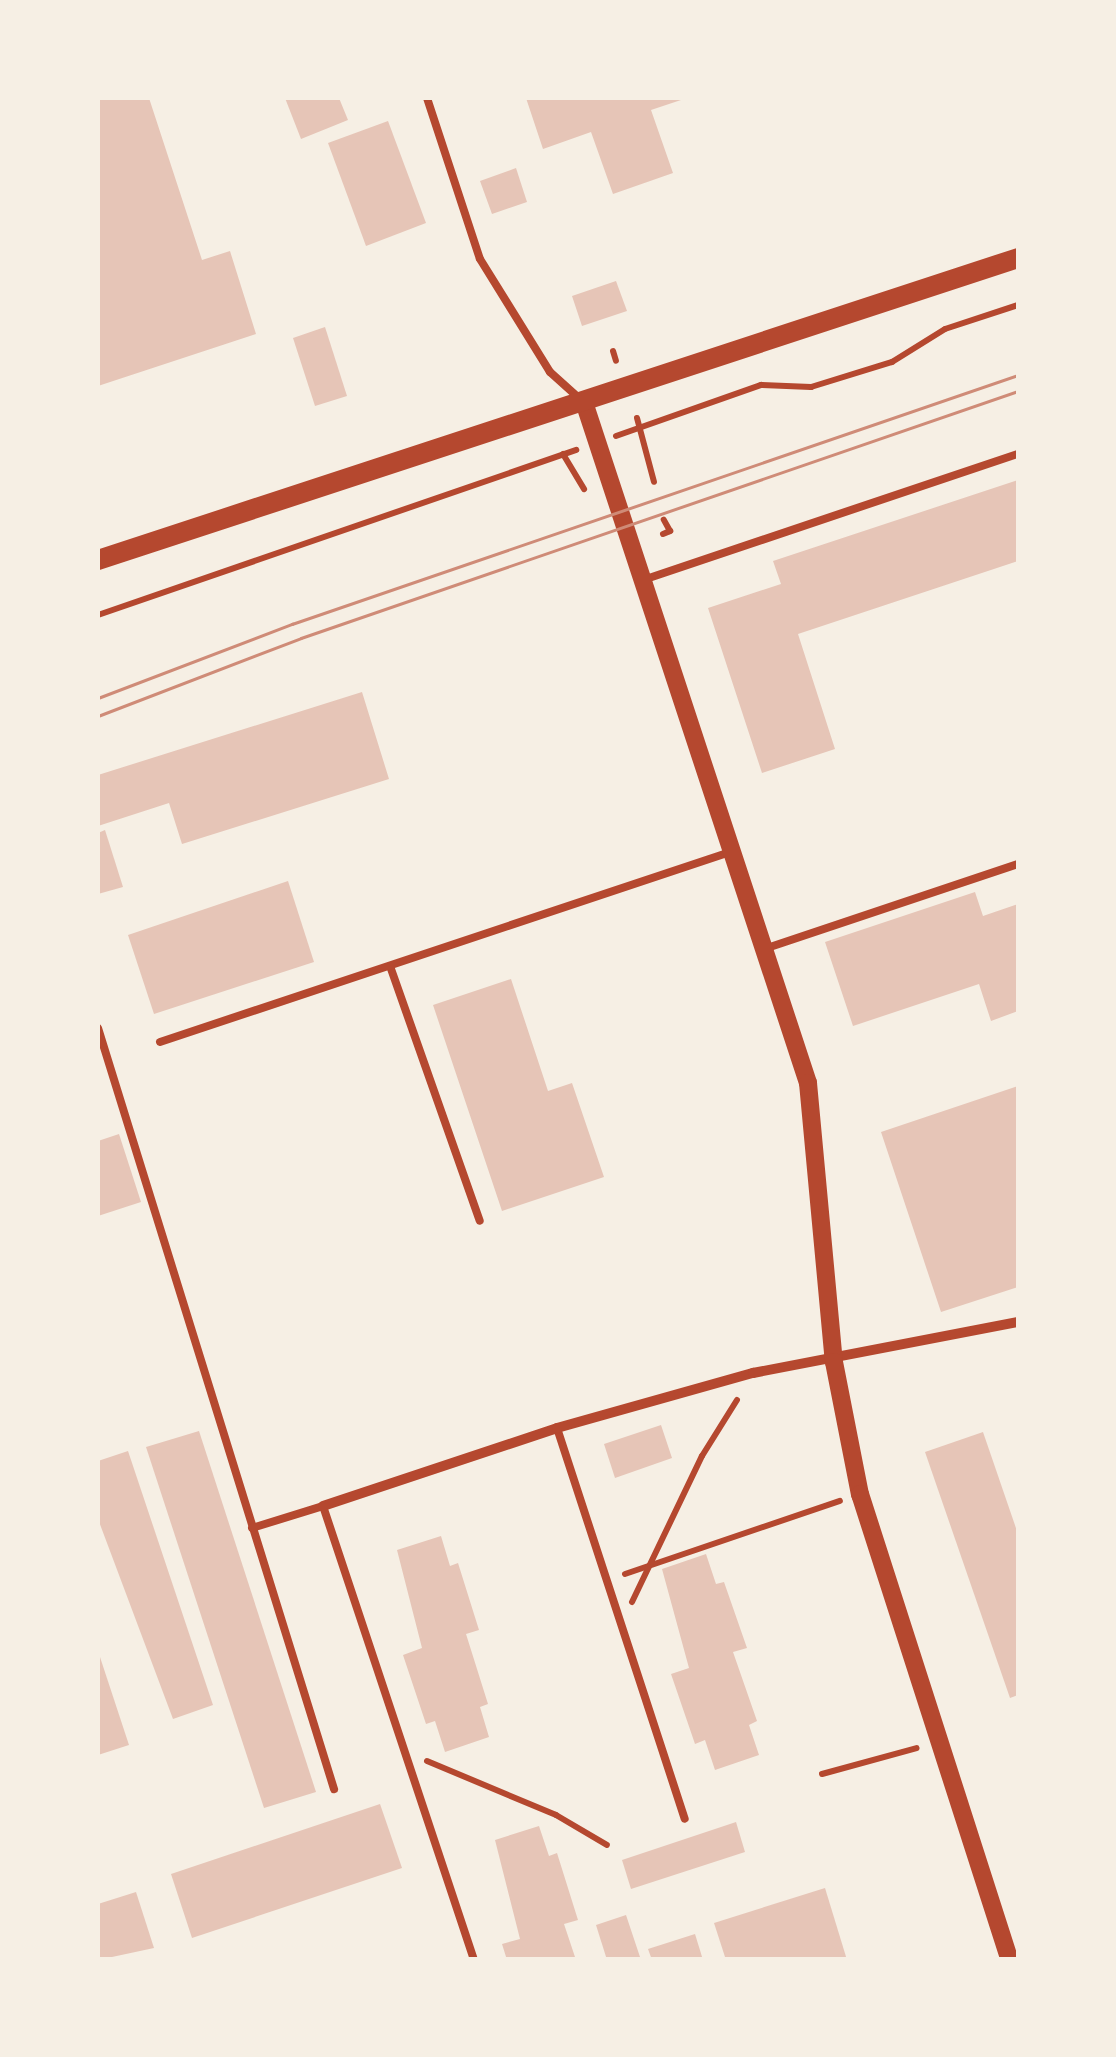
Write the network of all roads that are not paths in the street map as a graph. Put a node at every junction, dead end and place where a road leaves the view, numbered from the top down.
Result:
1 (427, 98) edge
2 (1018, 258) edge
3 (584, 402) junction
4 (1018, 454) edge
5 (98, 560) edge
6 (643, 580) junction
7 (733, 851) junction
8 (1018, 864) edge
9 (765, 948) junction
10 (390, 966) junction
11 (98, 1028) edge
12 (160, 1042) dead end
13 (480, 1222) dead end
14 (1018, 1322) edge
15 (834, 1362) junction
16 (557, 1428) junction
17 (323, 1506) junction
18 (252, 1528) junction
19 (334, 1789) dead end
20 (685, 1819) dead end
21 (474, 1960) edge
22 (1010, 1960) edge

1 - 3 lane
2 - 3 main road
3 - 5 main road
3 - 6 street
4 - 6 lane
6 - 7 street
7 - 9 street
7 - 10 lane
8 - 9 lane
9 - 15 street
10 - 12 lane
10 - 13 lane
11 - 18 lane
14 - 15 street
15 - 16 street
15 - 22 street
16 - 17 street
16 - 20 lane
17 - 18 lane
17 - 21 lane
18 - 19 lane

